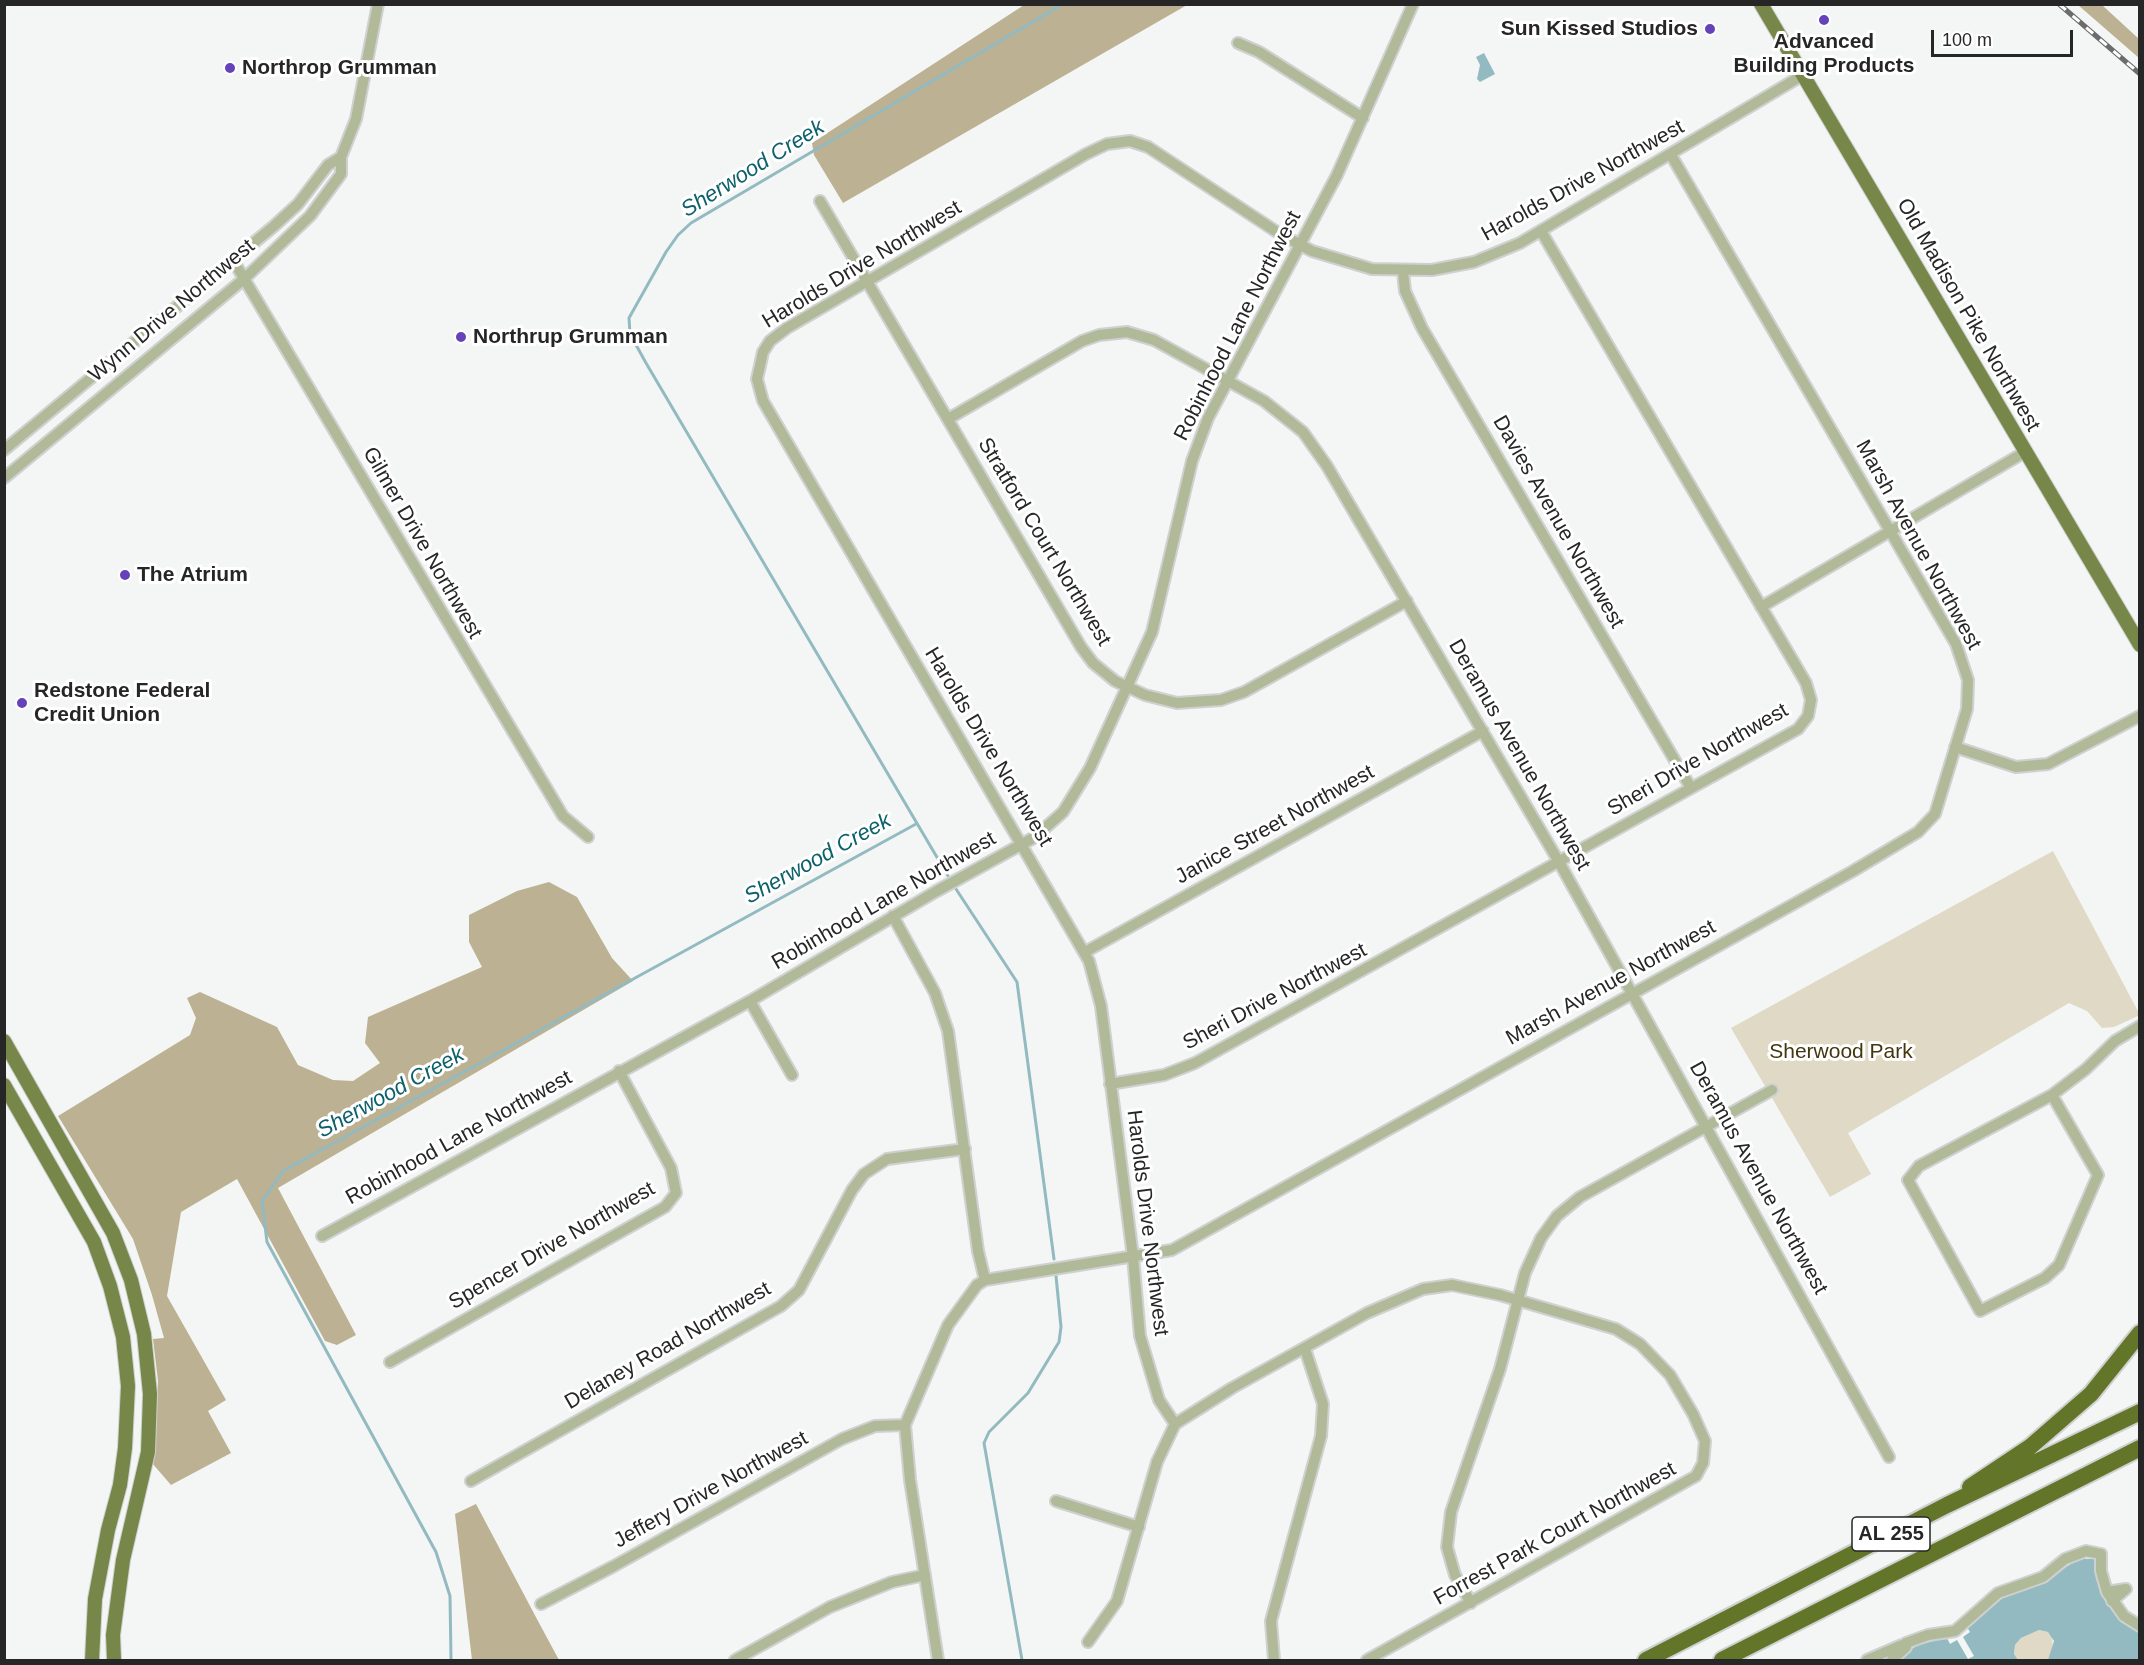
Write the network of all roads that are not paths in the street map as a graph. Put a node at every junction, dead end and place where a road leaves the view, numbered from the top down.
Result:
1 (378, 4) edge
2 (1413, 4) edge
3 (1761, 4) edge
4 (1238, 43) dead end
5 (1803, 75) junction
6 (1363, 118) junction
7 (1671, 155) junction
8 (341, 157) junction
9 (820, 201) dead end
10 (1541, 231) junction
11 (1301, 246) junction
12 (233, 260) junction
13 (1403, 271) junction
14 (244, 279) junction
15 (867, 282) junction
16 (1227, 381) junction
17 (948, 419) junction
18 (4, 450) edge
19 (2025, 452) junction
20 (4, 477) edge
21 (1891, 531) junction
22 (1407, 601) junction
23 (1761, 607) junction
24 (2139, 645) edge
25 (1127, 687) junction
26 (2139, 716) edge
27 (1483, 731) junction
28 (1955, 747) junction
29 (1691, 788) junction
30 (588, 837) dead end
31 (1023, 844) junction
32 (1559, 862) junction
33 (893, 916) junction
34 (1085, 952) junction
35 (1633, 993) junction
36 (750, 1001) junction
37 (2139, 1026) edge
38 (4, 1041) edge
39 (619, 1071) junction
40 (792, 1075) dead end
41 (1110, 1084) junction
42 (4, 1085) edge
43 (1772, 1090) dead end
44 (2052, 1095) junction
45 (1706, 1125) junction
46 (965, 1149) junction
47 (322, 1236) dead end
48 (1133, 1257) junction
49 (985, 1280) junction
50 (1518, 1300) junction
51 (2139, 1334) edge
52 (1305, 1348) junction
53 (390, 1362) dead end
54 (2139, 1412) edge
55 (1175, 1424) junction
56 (905, 1425) junction
57 (2139, 1448) edge
58 (1890, 1457) dead end
59 (471, 1481) dead end
60 (1056, 1501) dead end
61 (1947, 1505) junction
62 (1139, 1527) junction
63 (925, 1575) junction
64 (1471, 1603) junction
65 (541, 1604) dead end
66 (2139, 1626) edge
67 (1088, 1642) dead end
68 (1906, 1643) junction
69 (92, 1660) edge
70 (114, 1660) edge
71 (735, 1660) edge
72 (938, 1660) edge
73 (1274, 1660) edge
74 (1367, 1660) edge
75 (1646, 1660) edge
76 (1722, 1660) edge
77 (1867, 1660) edge
78 (1892, 1660) edge

1 - 8 street, Wynn Drive Northwest
2 - 6 street, Robinhood Lane Northwest
3 - 5 main road, Old Madison Pike Northwest
4 - 6 street
5 - 7 street, Harolds Drive Northwest
5 - 19 main road, Old Madison Pike Northwest
6 - 11 street, Robinhood Lane Northwest
7 - 10 street, Harolds Drive Northwest
7 - 21 street, Marsh Avenue Northwest
8 - 12 street, Wynn Drive Northwest
8 - 14 street, Wynn Drive Northwest
9 - 15 street, Stratford Court Northwest
10 - 13 street, Harolds Drive Northwest
10 - 23 street, Sheri Drive Northwest
11 - 13 street, Harolds Drive Northwest
11 - 15 street, Harolds Drive Northwest
11 - 16 street, Robinhood Lane Northwest
12 - 14 street, Gilmer Drive Northwest
12 - 18 street, Wynn Drive Northwest
13 - 29 street, Davies Avenue Northwest
14 - 20 street, Wynn Drive Northwest
14 - 30 street, Gilmer Drive Northwest
15 - 17 street, Stratford Court Northwest
15 - 31 street, Harolds Drive Northwest
16 - 17 street, Deramus Avenue Northwest
16 - 22 street, Deramus Avenue Northwest
16 - 25 street, Robinhood Lane Northwest
17 - 25 street, Stratford Court Northwest
19 - 21 street
19 - 24 main road, Old Madison Pike Northwest
21 - 23 street
21 - 28 street, Marsh Avenue Northwest
22 - 25 street, Stratford Court Northwest
22 - 27 street, Deramus Avenue Northwest
23 - 29 street, Sheri Drive Northwest
25 - 31 street, Robinhood Lane Northwest
26 - 28 street
27 - 32 street, Deramus Avenue Northwest
27 - 34 street, Janice Street Northwest
28 - 35 street, Marsh Avenue Northwest
29 - 32 street, Sheri Drive Northwest
31 - 33 street, Robinhood Lane Northwest
31 - 34 street, Harolds Drive Northwest
32 - 35 street, Deramus Avenue Northwest
32 - 41 street, Sheri Drive Northwest
33 - 36 street, Robinhood Lane Northwest
33 - 46 street
34 - 41 street, Harolds Drive Northwest
35 - 45 street, Deramus Avenue Northwest
35 - 48 street, Marsh Avenue Northwest
36 - 39 street, Robinhood Lane Northwest
36 - 40 street
37 - 44 street
38 - 70 main road
39 - 47 street, Robinhood Lane Northwest
39 - 53 street, Spencer Drive Northwest
41 - 48 street, Harolds Drive Northwest
42 - 69 main road
43 - 45 street
44 - 44 street
45 - 50 street
45 - 58 street, Deramus Avenue Northwest
46 - 49 street
46 - 59 street, Delaney Road Northwest
48 - 49 street, Marsh Avenue Northwest
48 - 55 street, Harolds Drive Northwest
49 - 56 street
50 - 52 street, Forrest Park Court Northwest
50 - 64 street
50 - 64 street, Forrest Park Court Northwest
51 - 61 highway
52 - 55 street, Forrest Park Court Northwest
52 - 73 street
54 - 61 highway, AL 255
55 - 62 street
56 - 63 street
56 - 65 street, Jeffery Drive Northwest
57 - 76 highway, AL 255
60 - 62 street
61 - 75 highway, AL 255
62 - 67 street
63 - 71 street
63 - 72 street
64 - 74 street, Forrest Park Court Northwest
66 - 68 street
68 - 77 street
68 - 78 street

